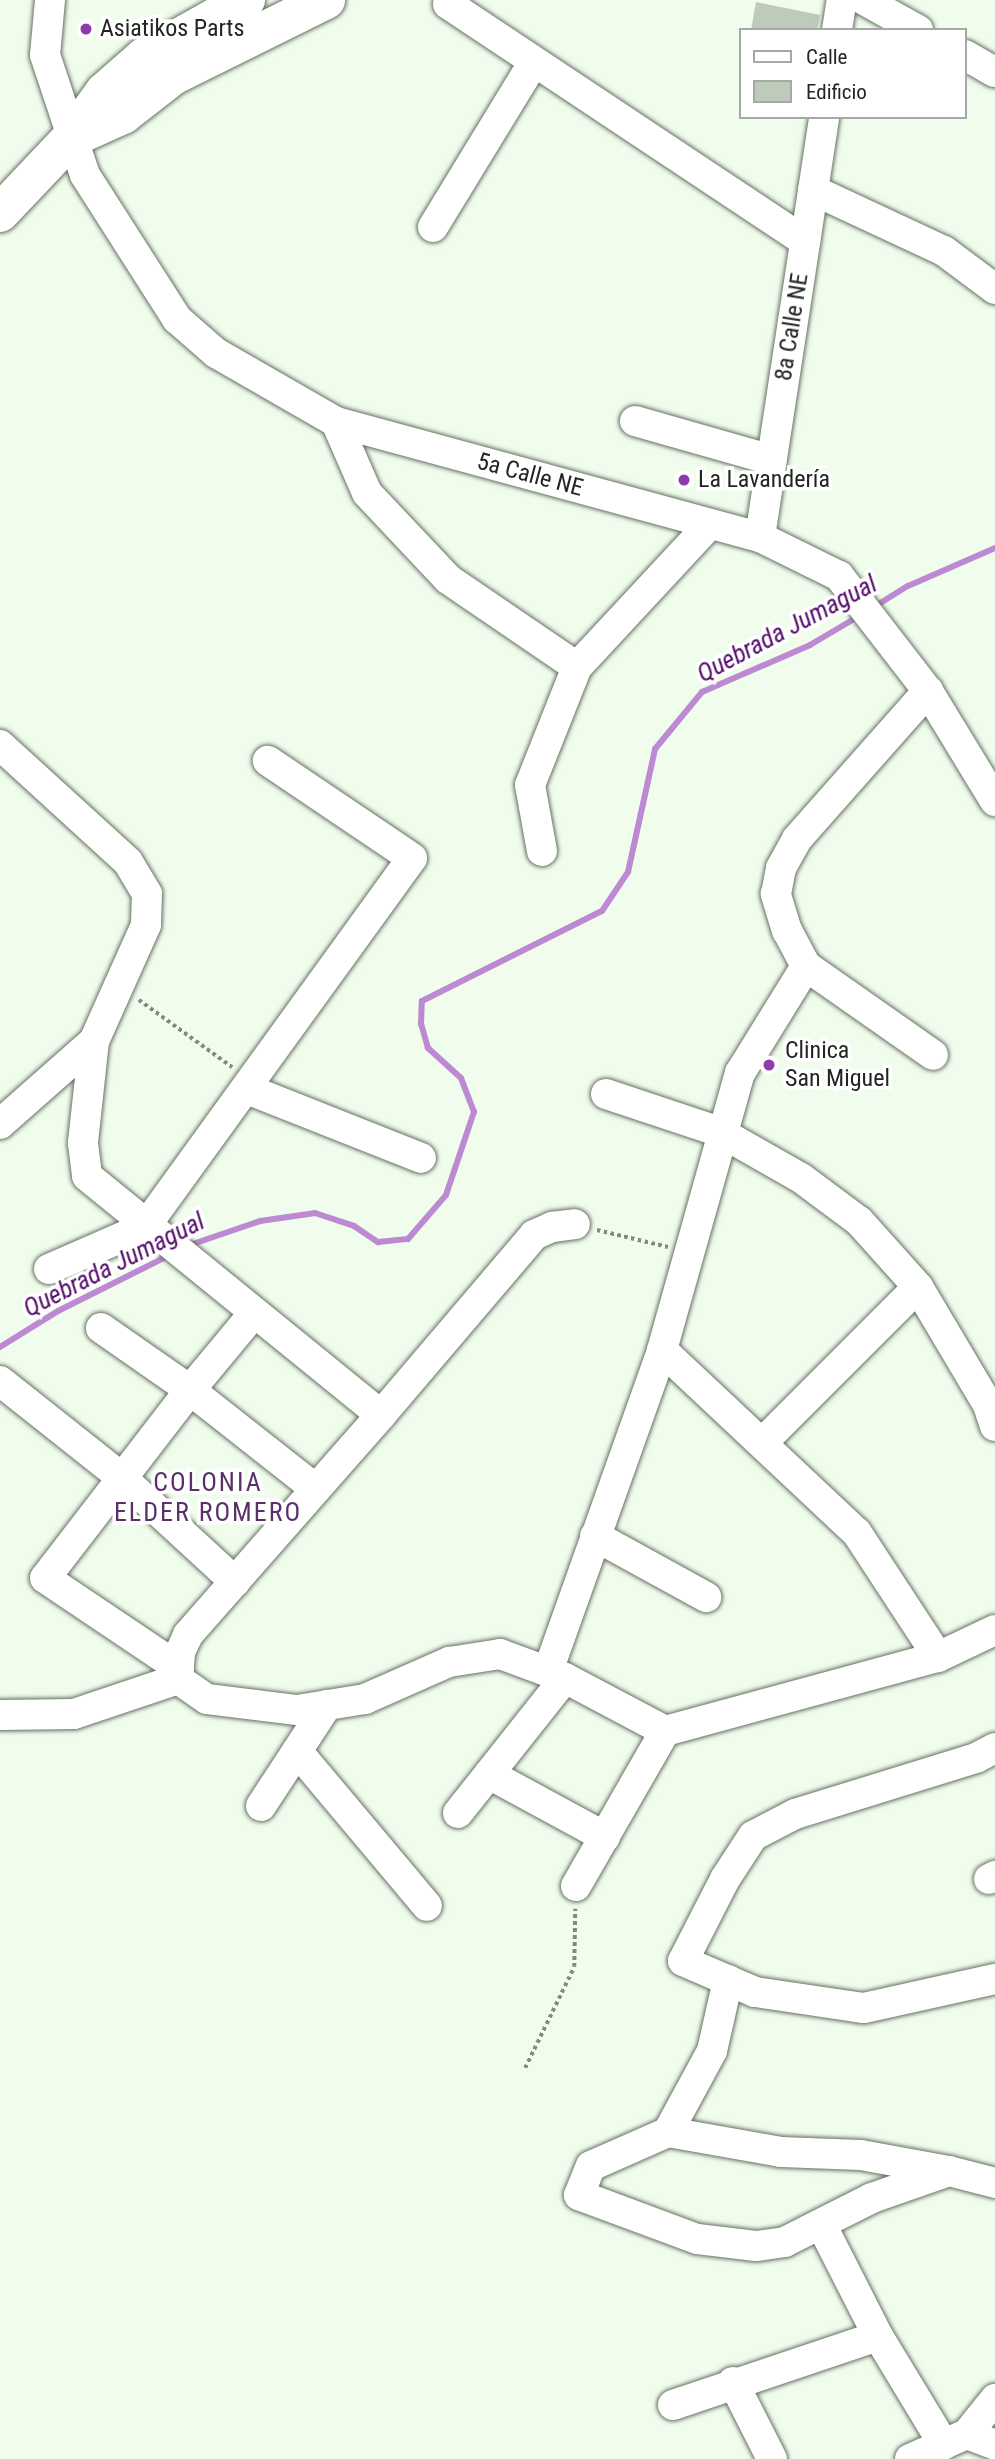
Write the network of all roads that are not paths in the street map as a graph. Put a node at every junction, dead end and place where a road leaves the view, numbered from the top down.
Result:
1 (50, 0) edge
2 (246, 0) edge
3 (326, 0) edge
4 (842, 0) edge
5 (864, 0) edge
6 (448, 4) dead end
7 (837, 28) edge
8 (914, 28) edge
9 (967, 56) edge
10 (533, 63) junction
11 (995, 72) edge
12 (824, 119) edge
13 (70, 139) junction
14 (813, 190) junction
15 (0, 212) edge
16 (433, 227) dead end
17 (805, 241) junction
18 (995, 289) edge
19 (635, 421) dead end
20 (336, 422) junction
21 (772, 460) junction
22 (709, 525) junction
23 (760, 537) junction
24 (577, 667) junction
25 (928, 691) junction
26 (0, 745) edge
27 (268, 761) dead end
28 (995, 801) edge
29 (542, 851) dead end
30 (806, 966) junction
31 (94, 1041) junction
32 (933, 1055) dead end
33 (250, 1085) junction
34 (606, 1094) dead end
35 (0, 1124) edge
36 (720, 1132) junction
37 (421, 1158) dead end
38 (575, 1224) road end
39 (155, 1233) junction
40 (49, 1269) dead end
41 (918, 1287) junction
42 (254, 1313) junction
43 (101, 1328) dead end
44 (662, 1350) junction
45 (0, 1381) edge
46 (190, 1391) junction
47 (993, 1411) edge
48 (381, 1415) junction
49 (764, 1442) junction
50 (121, 1476) junction
51 (316, 1489) junction
52 (596, 1536) junction
53 (235, 1582) junction
54 (706, 1597) dead end
55 (995, 1630) edge
56 (938, 1657) junction
57 (179, 1674) junction
58 (556, 1675) junction
59 (327, 1705) junction
60 (0, 1715) edge
61 (665, 1731) junction
62 (995, 1748) edge
63 (297, 1751) junction
64 (489, 1774) junction
65 (261, 1806) dead end
66 (458, 1813) dead end
67 (605, 1837) junction
68 (576, 1886) road end
69 (427, 1906) dead end
70 (995, 1979) edge
71 (728, 1980) junction
72 (668, 2132) junction
73 (949, 2171) junction
74 (995, 2183) edge
75 (822, 2226) junction
76 (878, 2336) junction
77 (733, 2382) junction
78 (995, 2399) edge
79 (673, 2405) dead end
80 (956, 2440) junction
81 (995, 2445) edge
82 (772, 2459) edge
83 (910, 2459) edge

1 - 13 street, 5a Calle NE
2 - 13 main road
3 - 13 main road
4 - 7 street
5 - 8 street
6 - 10 street
9 - 11 street
10 - 16 street
10 - 17 street
12 - 14 street, 8a Calle NE
13 - 15 main road
13 - 20 street, 5a Calle NE
14 - 17 street, 8a Calle NE
14 - 18 street
17 - 21 street, 8a Calle NE
19 - 21 street
20 - 22 street, 5a Calle NE
20 - 24 street
21 - 23 street, 8a Calle NE
22 - 23 street, 5a Calle NE
22 - 24 street
23 - 25 street, 5a Calle NE
24 - 29 street
25 - 28 street, 5a Calle NE
25 - 30 street
26 - 31 street
27 - 33 street
30 - 32 street
30 - 36 street
31 - 35 street
31 - 39 street
33 - 37 street
33 - 39 street
34 - 36 street
36 - 41 street
36 - 44 street
38 - 48 street
39 - 40 street
39 - 42 street
41 - 47 street
41 - 49 street
42 - 46 street
42 - 48 street
43 - 46 street
44 - 49 street
44 - 52 street
45 - 50 street
46 - 50 street
46 - 51 street
48 - 51 street
49 - 56 street
50 - 53 street
50 - 57 street
51 - 53 street
52 - 54 street
52 - 58 street
53 - 57 street
55 - 56 street
56 - 61 street
57 - 59 street
57 - 60 street
58 - 59 street
58 - 61 street
58 - 64 street
59 - 63 street
61 - 67 street
62 - 71 street
63 - 65 street
63 - 69 street
64 - 66 street
64 - 67 street
67 - 68 street
70 - 71 street
71 - 72 street
72 - 73 street
72 - 75 street
73 - 74 street
73 - 75 street
75 - 76 street
76 - 77 street
76 - 80 street
77 - 79 street
77 - 82 street
78 - 80 street
80 - 81 street
80 - 83 street

